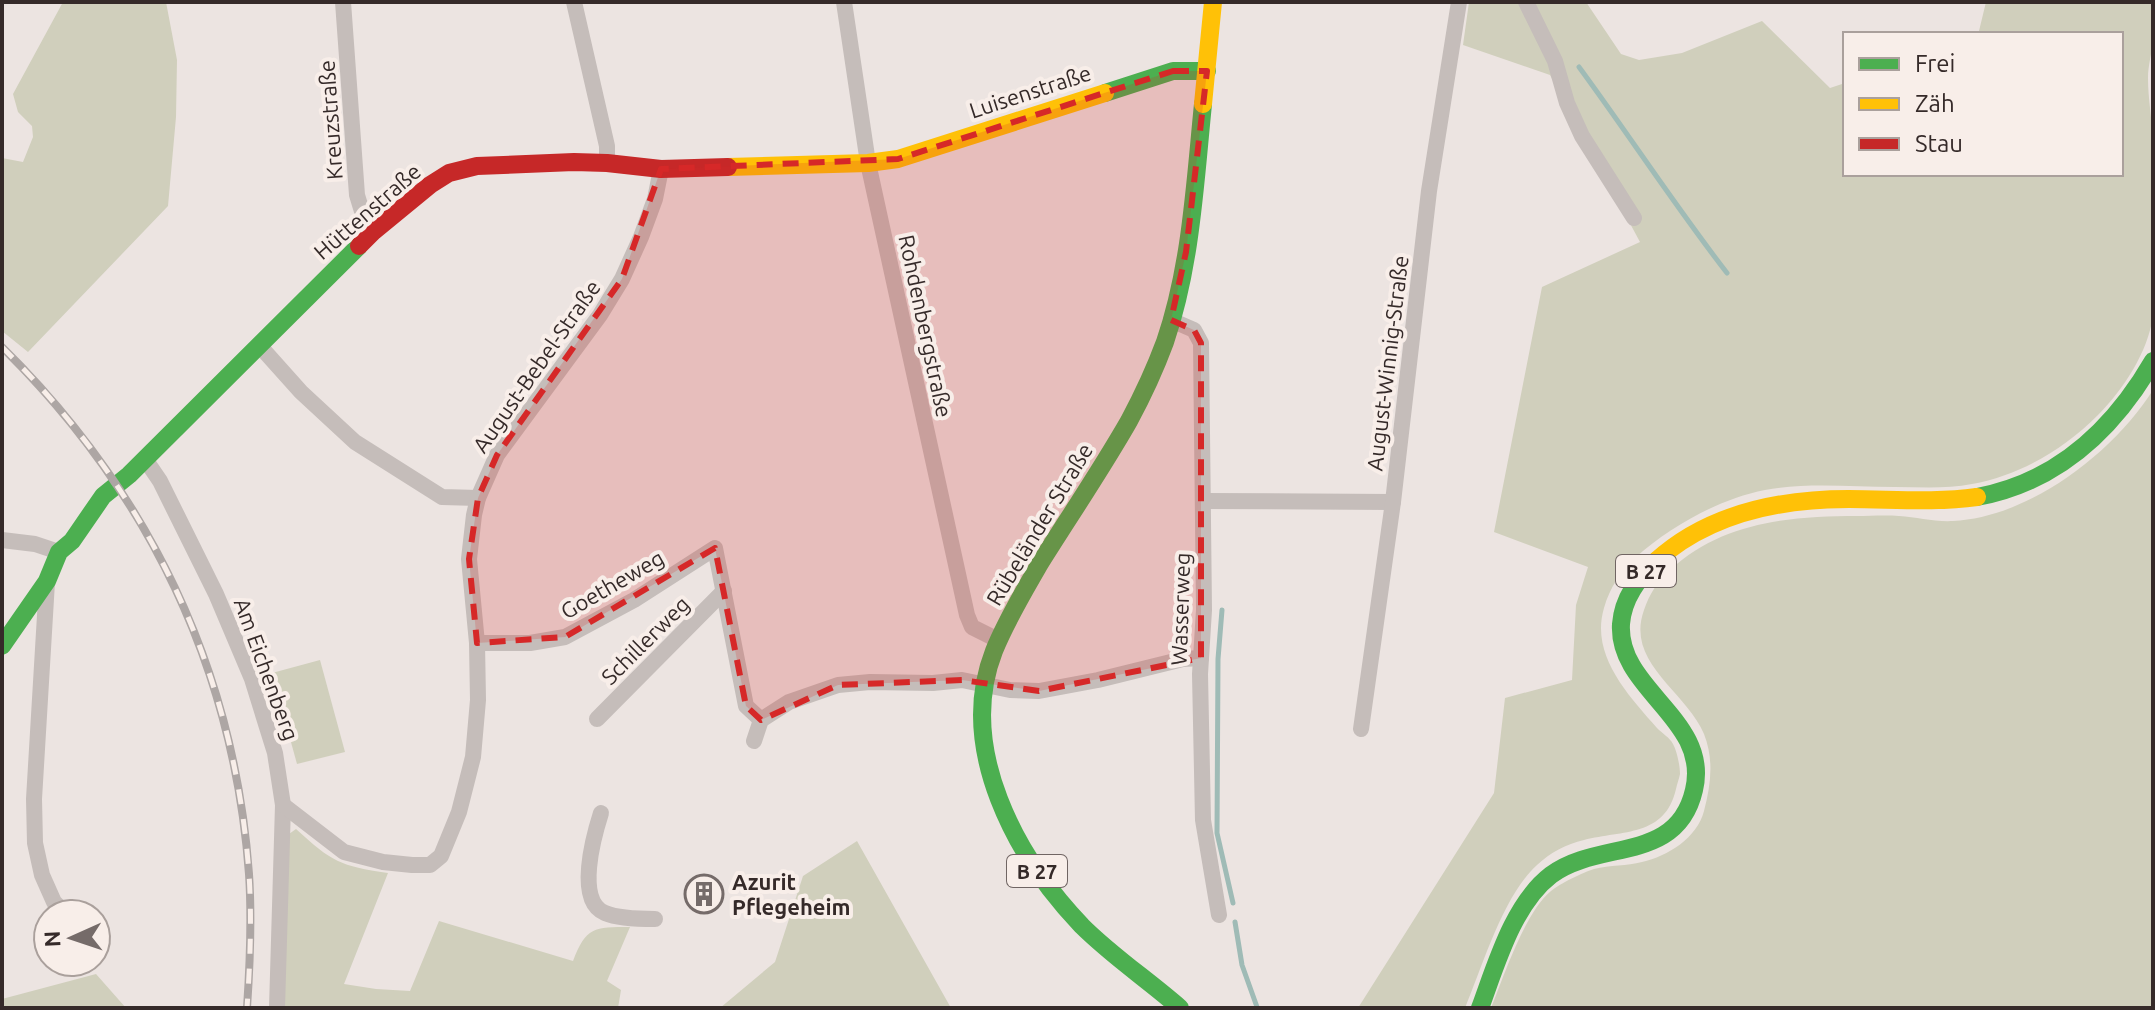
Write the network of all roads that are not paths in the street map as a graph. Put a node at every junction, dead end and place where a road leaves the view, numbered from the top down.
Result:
1 (343, 2) edge
2 (574, 2) edge
3 (844, 2) edge
4 (1213, 2) edge
5 (1459, 2) edge
6 (1526, 2) edge
7 (1207, 71) junction
8 (607, 163) junction
9 (868, 163) junction
10 (661, 169) junction
11 (1634, 218) dead end
12 (374, 231) junction
13 (1171, 320) junction
14 (259, 345) junction
15 (2153, 361) edge
16 (145, 459) junction
17 (478, 498) junction
18 (1203, 501) junction
19 (1393, 502) junction
20 (2, 540) edge
21 (59, 552) junction
22 (47, 581) junction
23 (724, 591) junction
24 (998, 640) junction
25 (477, 643) junction
26 (2, 646) edge
27 (1201, 658) junction
28 (984, 684) junction
29 (597, 719) dead end
30 (761, 720) junction
31 (1361, 729) dead end
32 (754, 741) dead end
33 (283, 805) junction
34 (601, 813) dead end
35 (52, 898) edge
36 (1219, 915) dead end
37 (655, 919) dead end
38 (277, 1008) edge
39 (1180, 1008) edge
40 (1480, 1008) edge

1 - 12 street, Kreuzstraße
2 - 8 street
3 - 9 street, Rohdenbergstraße
4 - 7 main road, Rübeländer Straße / B 27
5 - 19 street, August-Winnig-Straße
6 - 11 street
7 - 9 main road, Luisenstraße
7 - 13 main road, Rübeländer Straße / B 27
8 - 10 main road, Hüttenstraße
8 - 12 main road, Hüttenstraße
9 - 10 main road, Hüttenstraße
9 - 24 street, Rohdenbergstraße
10 - 17 street, August-Bebel-Straße
12 - 14 main road, Hüttenstraße
13 - 18 street, Wasserweg
13 - 24 main road, Rübeländer Straße / B 27
14 - 16 main road, Hüttenstraße
14 - 17 street
15 - 40 main road, B 27
16 - 21 main road, Hüttenstraße
16 - 33 street, Am Eichenberg
17 - 25 street, August-Bebel-Straße
18 - 19 street
18 - 27 street, Wasserweg
19 - 31 street, August-Winnig-Straße
20 - 21 street
21 - 22 main road, Hüttenstraße
22 - 26 main road, Hüttenstraße
22 - 35 street
23 - 25 street, Goetheweg
23 - 29 street, Schillerweg
23 - 30 street
24 - 28 main road, Rübeländer Straße / B 27
25 - 33 street, August-Bebel-Straße
27 - 28 street
27 - 36 street, Wasserweg
28 - 30 street
28 - 39 main road, Rübeländer Straße / B 27
30 - 32 street
33 - 38 street, Am Eichenberg
34 - 37 street

